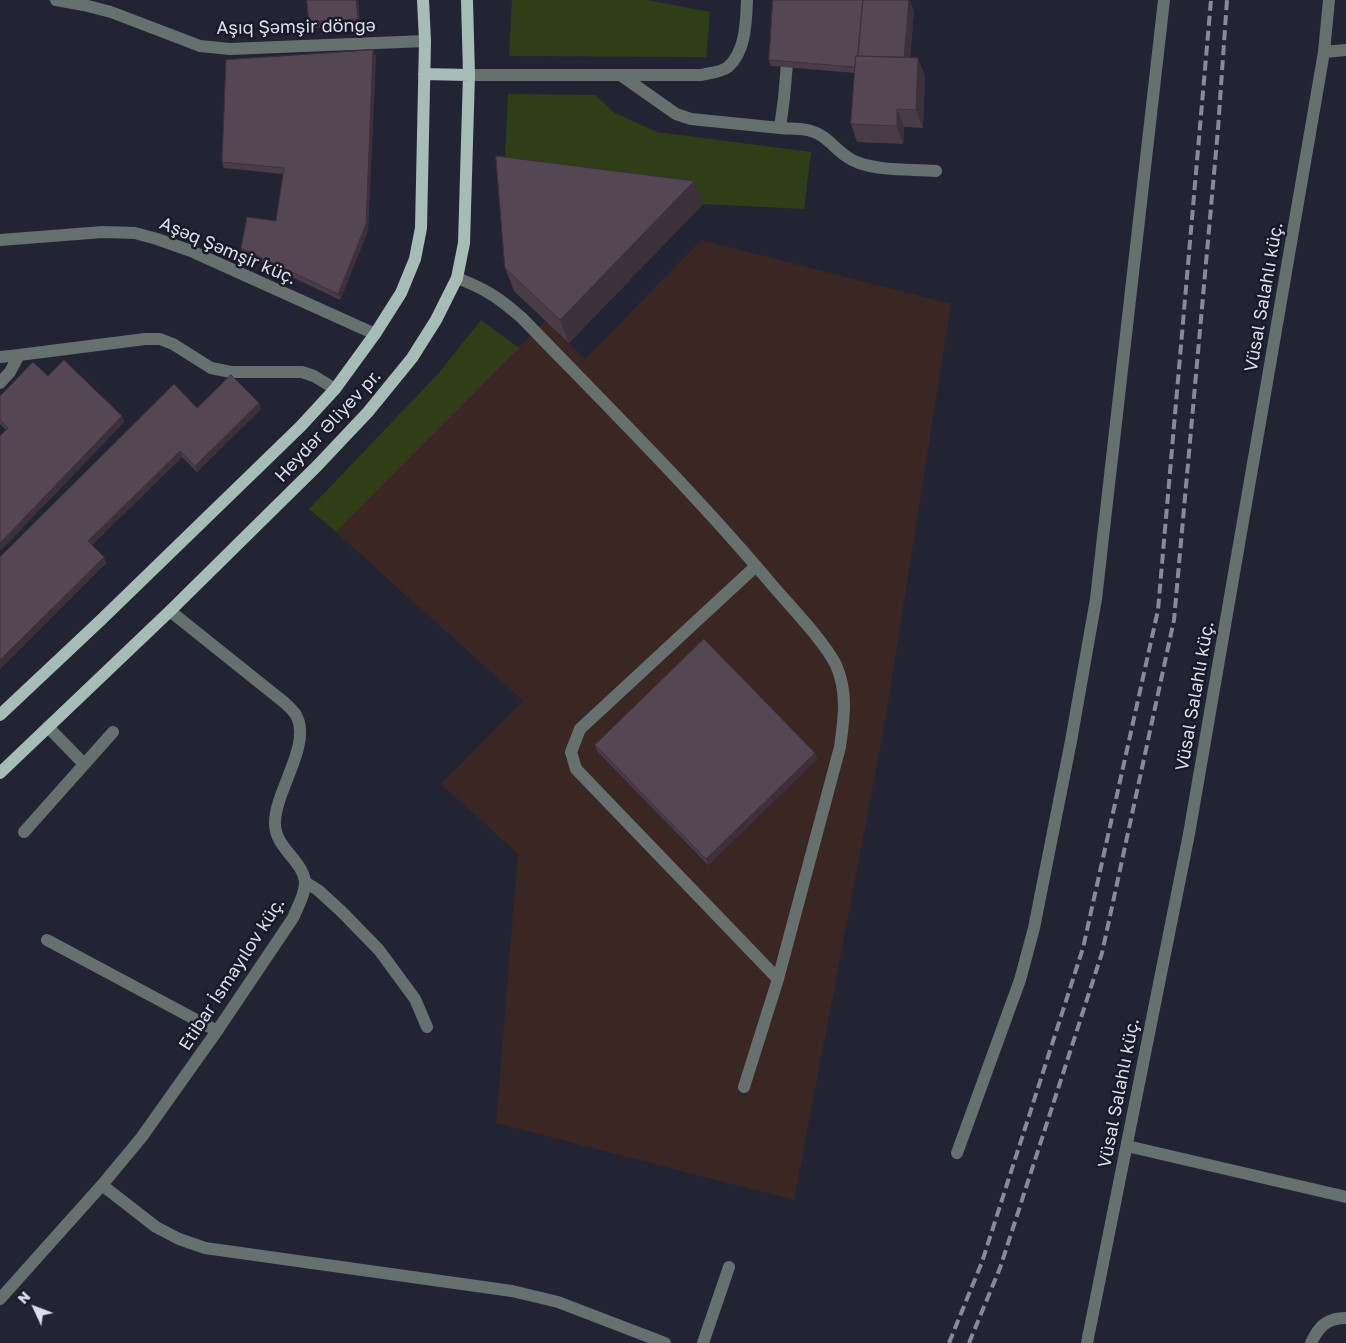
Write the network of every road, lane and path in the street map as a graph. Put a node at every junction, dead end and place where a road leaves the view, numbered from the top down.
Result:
1 (56, 0) edge
2 (423, 0) edge
3 (467, 0) edge
4 (747, 0) edge
5 (1164, 0) edge
6 (1329, 0) edge
7 (789, 39) edge
8 (425, 41) junction
9 (1346, 50) edge
10 (1324, 52) junction
11 (424, 74) junction
12 (469, 75) junction
13 (622, 76) junction
14 (780, 128) junction
15 (936, 171) dead end
16 (0, 240) edge
17 (457, 278) junction
18 (375, 334) junction
19 (19, 355) junction
20 (0, 357) edge
21 (0, 383) edge
22 (335, 389) junction
23 (756, 566) junction
24 (170, 612) junction
25 (0, 715) edge
26 (48, 727) junction
27 (113, 732) dead end
28 (84, 764) junction
29 (0, 773) edge
30 (24, 832) dead end
31 (305, 882) junction
32 (47, 940) dead end
33 (778, 978) junction
34 (427, 1027) dead end
35 (217, 1031) junction
36 (744, 1087) dead end
37 (1127, 1146) junction
38 (958, 1153) dead end
39 (102, 1185) junction
40 (1346, 1197) edge
41 (729, 1268) dead end
42 (0, 1299) edge
43 (1346, 1318) edge
44 (664, 1343) edge
45 (703, 1343) edge
46 (1087, 1343) edge
47 (1310, 1343) edge

1 - 8 street, Aşıq Şəmşir döngə
2 - 8 main road, Heydər Əliyev pr.
3 - 12 main road, Heydər Əliyev pr.
4 - 13 street
5 - 38 street
6 - 10 street, Vüsal Salahlı küç.
7 - 14 street
8 - 11 main road, Heydər Əliyev pr.
9 - 10 street
10 - 37 street, Vüsal Salahlı küç.
11 - 12 main road
11 - 18 main road, Heydər Əliyev pr.
12 - 13 street
12 - 17 main road, Heydər Əliyev pr.
13 - 14 street
14 - 15 street
16 - 18 street, Aşəq Şəmşir küç.
17 - 23 street
17 - 24 main road, Heydər Əliyev pr.
18 - 22 main road, Heydər Əliyev pr.
19 - 20 street
19 - 21 street
19 - 22 street
22 - 25 main road, Heydər Əliyev pr.
23 - 33 street
23 - 33 street
24 - 26 main road, Heydər Əliyev pr.
24 - 31 street
26 - 28 street
26 - 29 main road, Heydər Əliyev pr.
27 - 28 street
28 - 30 street
31 - 34 street
31 - 35 street, Etibar İsmayılov küç.
32 - 35 street
33 - 36 street
35 - 39 street, Etibar İsmayılov küç.
37 - 40 street
37 - 46 street, Vüsal Salahlı küç.
39 - 42 street, Etibar İsmayılov küç.
39 - 44 street
41 - 45 street
43 - 47 street

